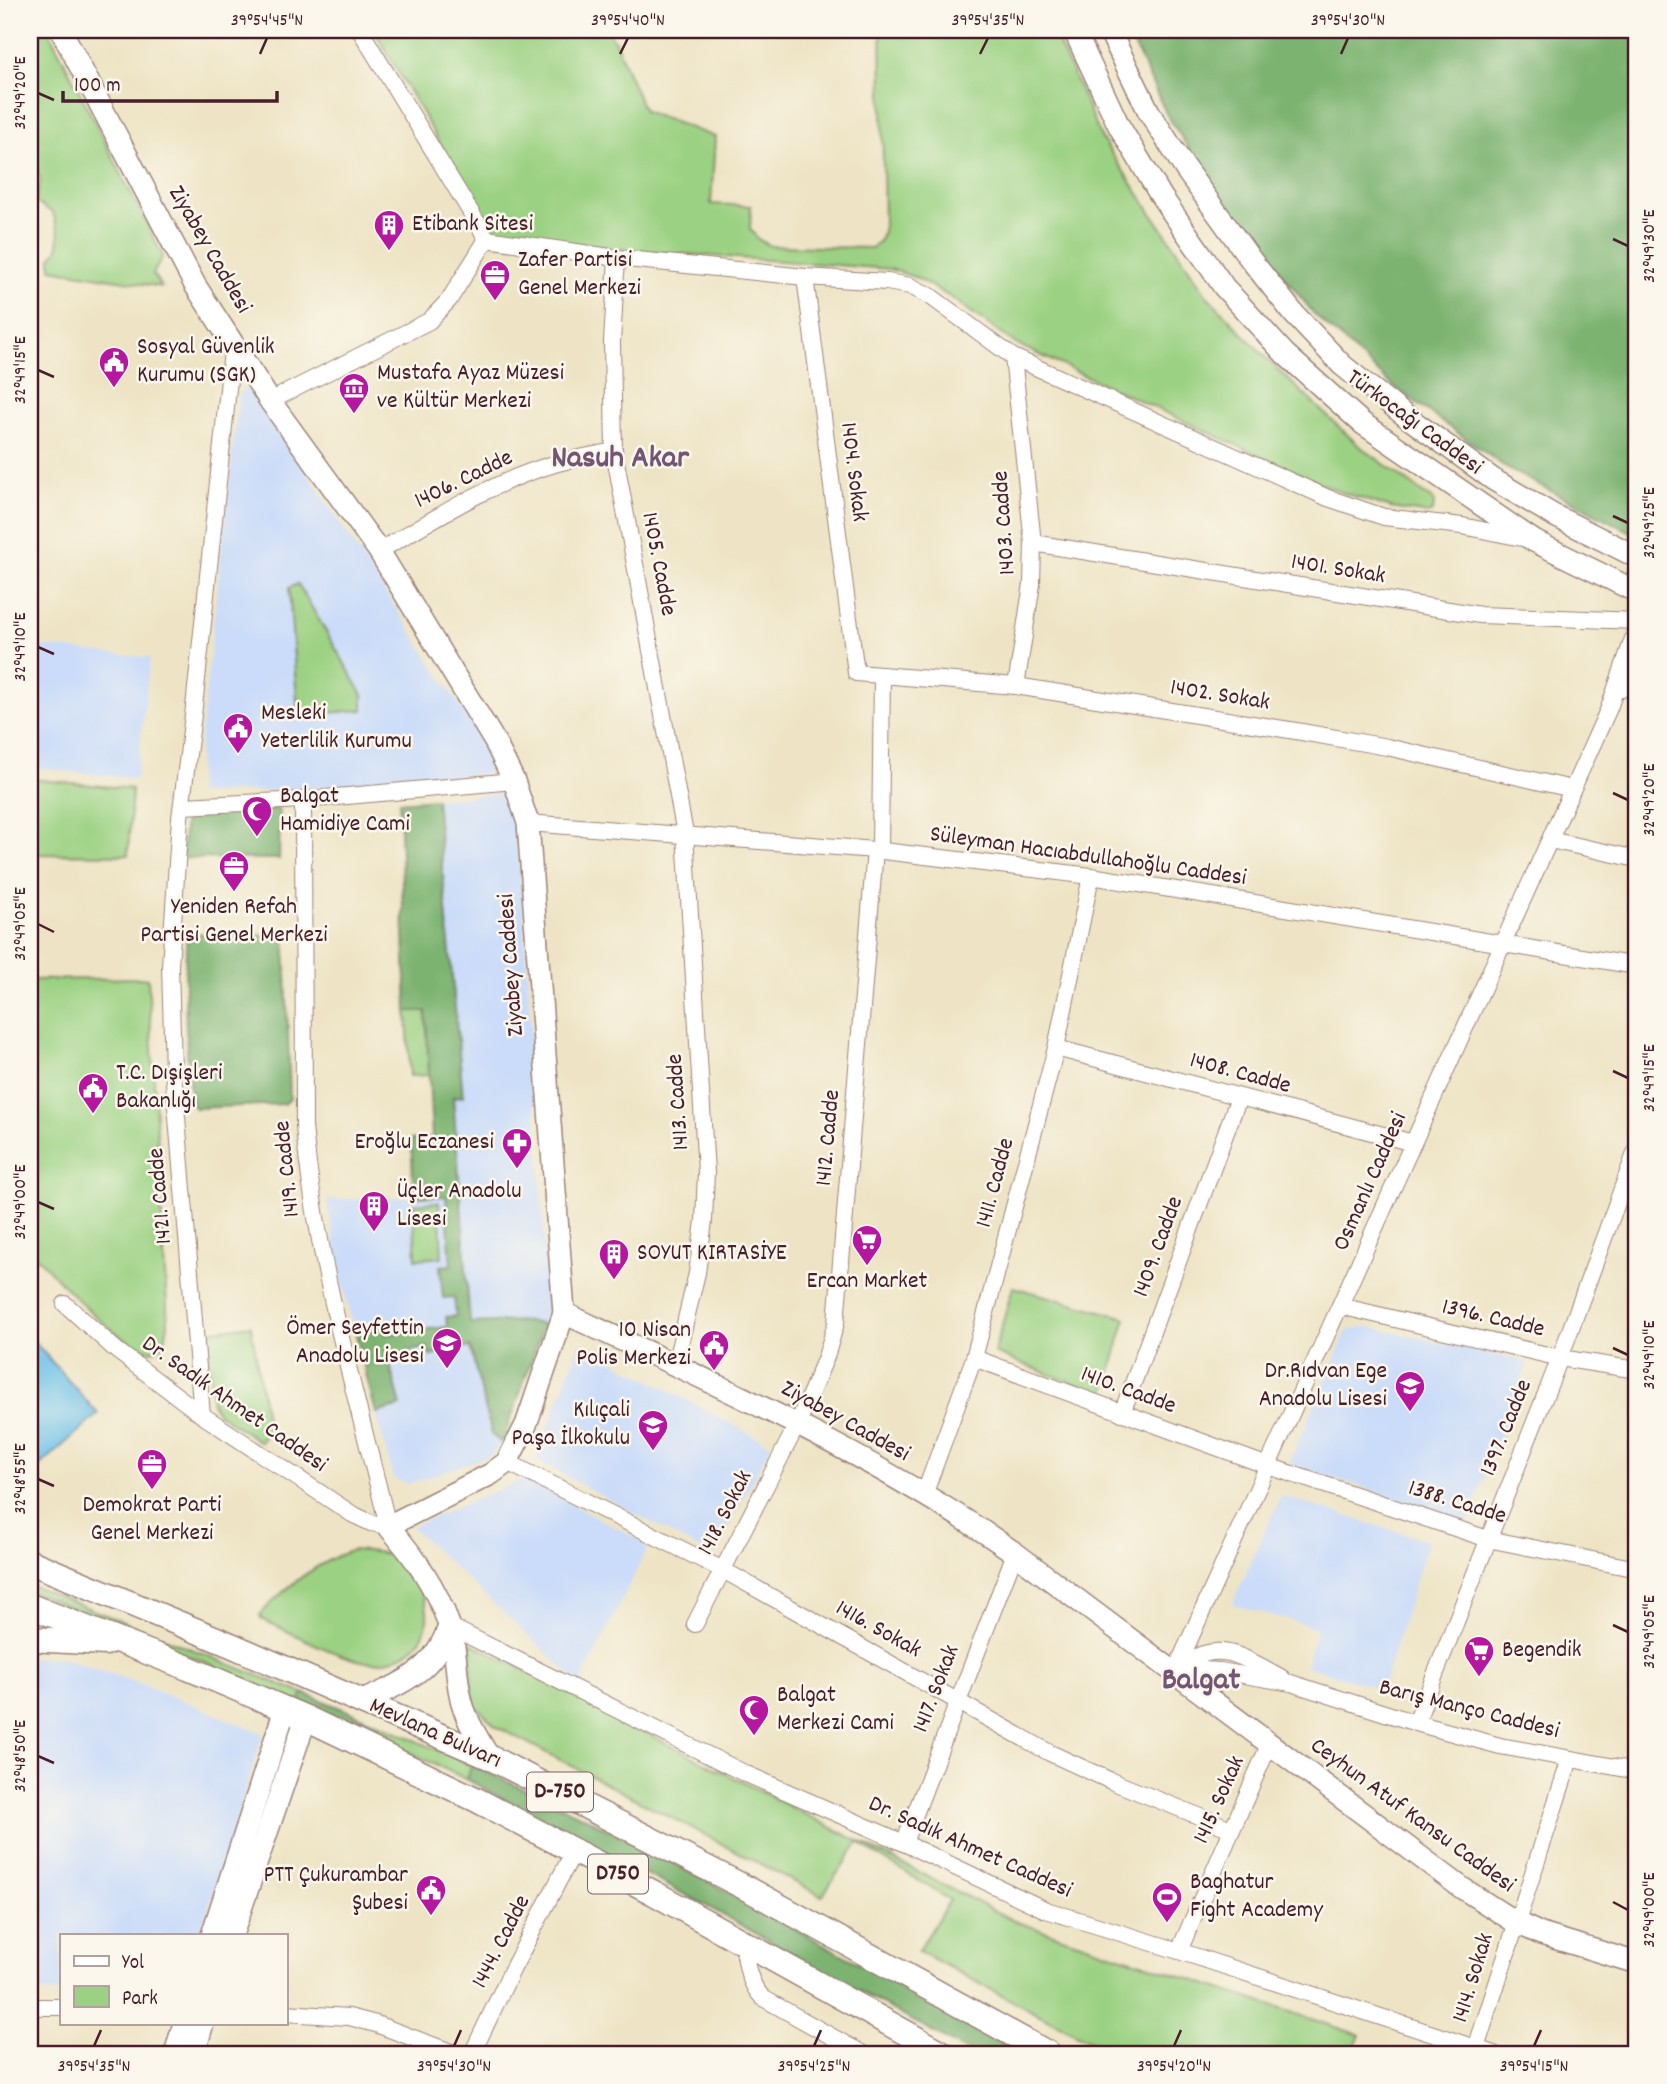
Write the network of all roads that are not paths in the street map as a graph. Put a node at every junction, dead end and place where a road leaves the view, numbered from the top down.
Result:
1 (61, 30) edge
2 (360, 30) edge
3 (1074, 30) edge
4 (1109, 30) edge
5 (487, 239) junction
6 (617, 258) junction
7 (804, 277) junction
8 (233, 342) junction
9 (1013, 357) junction
10 (270, 401) junction
11 (614, 451) junction
12 (1534, 541) junction
13 (1033, 543) junction
14 (379, 551) junction
15 (1637, 557) edge
16 (1637, 592) edge
17 (1637, 621) edge
18 (1637, 627) edge
19 (1637, 666) edge
20 (856, 673) joint
21 (882, 675) junction
22 (1016, 686) junction
23 (1609, 708) junction
24 (514, 781) junction
25 (1572, 789) junction
26 (303, 800) junction
27 (182, 806) junction
28 (528, 822) junction
29 (685, 834) junction
30 (1550, 840) junction
31 (878, 850) junction
32 (1637, 859) edge
33 (1091, 876) junction
34 (1502, 945) junction
35 (1637, 966) edge
36 (1056, 1048) junction
37 (1239, 1097) junction
38 (1413, 1143) junction
39 (1637, 1148) edge
40 (65, 1304) dead end
41 (1340, 1306) junction
42 (564, 1313) junction
43 (974, 1358) junction
44 (1560, 1358) junction
45 (675, 1365) junction
46 (1637, 1370) edge
47 (1122, 1413) junction
48 (202, 1415) junction
49 (798, 1423) junction
50 (507, 1462) junction
51 (1268, 1466) junction
52 (924, 1495) junction
53 (388, 1525) junction
54 (1488, 1539) junction
55 (1015, 1553) junction
56 (30, 1555) edge
57 (40, 1566) edge
58 (1637, 1569) edge
59 (723, 1570) junction
60 (30, 1606) edge
61 (695, 1624) dead end
62 (449, 1626) junction
63 (30, 1639) edge
64 (124, 1644) junction
65 (1174, 1674) junction
66 (958, 1699) junction
67 (362, 1701) junction
68 (295, 1713) junction
69 (1416, 1723) junction
70 (1269, 1745) junction
71 (489, 1757) junction
72 (1570, 1759) junction
73 (1637, 1771) edge
74 (1231, 1829) junction
75 (904, 1843) junction
76 (574, 1851) junction
77 (1516, 1922) junction
78 (212, 1934) edge
79 (232, 1934) edge
80 (743, 1942) junction
81 (1179, 1951) junction
82 (1637, 1963) edge
83 (30, 2007) edge
84 (60, 2007) edge
85 (287, 2013) edge
86 (184, 2024) edge
87 (203, 2024) edge
88 (1476, 2048) junction
89 (175, 2054) edge
90 (194, 2054) edge
91 (456, 2054) edge
92 (472, 2054) edge
93 (863, 2054) edge
94 (944, 2054) edge
95 (1049, 2054) edge
96 (1494, 2054) edge

1 - 8 main road, Ziyabey Caddesi
2 - 5 street
3 - 12 main road, Türkocağı Caddesi
4 - 15 main road, Türkocağı Caddesi
5 - 6 street
5 - 10 street
6 - 7 street
6 - 11 street, 1405. Cadde
7 - 9 street
7 - 20 street, 1404. Sokak
8 - 10 main road, Ziyabey Caddesi
8 - 27 street, 1421. Cadde
9 - 12 street
9 - 13 street, 1403. Cadde
10 - 14 main road, Ziyabey Caddesi
11 - 14 street, 1406. Cadde
11 - 29 street, 1405. Cadde
12 - 16 main road, Türkocağı Caddesi
13 - 17 street, 1401. Sokak
13 - 22 street, 1403. Cadde
14 - 24 main road, Ziyabey Caddesi
18 - 23 street, Osmanlı Caddesi
19 - 23 street, Osmanlı Caddesi
20 - 21 street, 1402. Sokak
21 - 22 street, 1402. Sokak
21 - 31 street
22 - 25 street, 1402. Sokak
23 - 25 street, Osmanlı Caddesi
24 - 26 street
24 - 28 main road, Ziyabey Caddesi
25 - 30 street, Osmanlı Caddesi
26 - 27 street
26 - 53 street, 1419. Cadde
27 - 48 street, 1421. Cadde
28 - 29 street, Süleyman Hacıabdullahoğlu Caddesi
28 - 42 main road, Ziyabey Caddesi
29 - 31 street, Süleyman Hacıabdullahoğlu Caddesi
29 - 45 street, 1413. Cadde
30 - 32 street
30 - 34 street, Osmanlı Caddesi
31 - 33 street, Süleyman Hacıabdullahoğlu Caddesi
31 - 49 street, 1412. Cadde
33 - 34 street, Süleyman Hacıabdullahoğlu Caddesi
33 - 36 street, 1411. Cadde
34 - 35 street, Süleyman Hacıabdullahoğlu Caddesi
34 - 38 street, Osmanlı Caddesi
36 - 37 street, 1408. Cadde
36 - 43 street, 1411. Cadde
37 - 38 street, 1408. Cadde
37 - 47 street, 1409. Cadde
38 - 41 street, Osmanlı Caddesi
39 - 44 street, 1397. Cadde
40 - 48 street, Dr. Sadık Ahmet Caddesi
41 - 44 street, 1396. Cadde
41 - 51 street, Osmanlı Caddesi
42 - 45 main road, Ziyabey Caddesi
42 - 50 main road
43 - 47 street, 1410. Cadde
43 - 52 street, 1411. Cadde
44 - 46 street, 1396. Cadde
44 - 54 street, 1397. Cadde
45 - 49 main road, Ziyabey Caddesi
47 - 51 street, 1410. Cadde
48 - 53 street, Dr. Sadık Ahmet Caddesi
49 - 52 main road, Ziyabey Caddesi
49 - 59 street, 1418. Sokak
50 - 53 main road
50 - 59 street, 1416. Sokak
51 - 54 street, 1388. Cadde
51 - 65 street, Osmanlı Caddesi
52 - 55 main road, Ziyabey Caddesi
53 - 62 main road
54 - 58 street, 1388. Cadde
54 - 69 street, 1397. Cadde
55 - 65 main road, Ziyabey Caddesi
55 - 66 street, 1417. Sokak
56 - 57 highway, Mevlana Bulvarı
57 - 67 highway, Mevlana Bulvarı / D-750
59 - 61 street, 1418. Sokak
59 - 66 street, 1416. Sokak
60 - 64 highway, Mevlana Bulvarı
62 - 67 main road
62 - 71 main road
62 - 75 street, Dr. Sadık Ahmet Caddesi
63 - 64 highway
64 - 68 highway, Mevlana Bulvarı
65 - 69 street, Barış Manço Caddesi
65 - 70 main road, Ceyhun Atuf Kansu Caddesi
66 - 74 street, 1416. Sokak
66 - 75 street, 1417. Sokak
67 - 71 highway, Mevlana Bulvarı / D-750
68 - 76 highway, Mevlana Bulvarı / D750
68 - 78 main road
68 - 79 main road
69 - 72 street, Barış Manço Caddesi
70 - 74 street, 1415. Sokak
70 - 77 main road, Ceyhun Atuf Kansu Caddesi
71 - 95 highway, Mevlana Bulvarı / D-750
72 - 73 street, Barış Manço Caddesi
72 - 77 street, 1414. Sokak
74 - 81 street, 1415. Sokak
75 - 81 street, Dr. Sadık Ahmet Caddesi
76 - 80 highway, Mevlana Bulvarı / D750
76 - 92 street, 1444. Cadde
77 - 82 main road, Ceyhun Atuf Kansu Caddesi
77 - 88 street, 1414. Sokak
80 - 93 street
80 - 94 highway, Mevlana Bulvarı / D750
81 - 88 street, Dr. Sadık Ahmet Caddesi
83 - 84 street
85 - 91 street
86 - 89 main road
87 - 90 main road
88 - 96 street, Dr. Sadık Ahmet Caddesi

